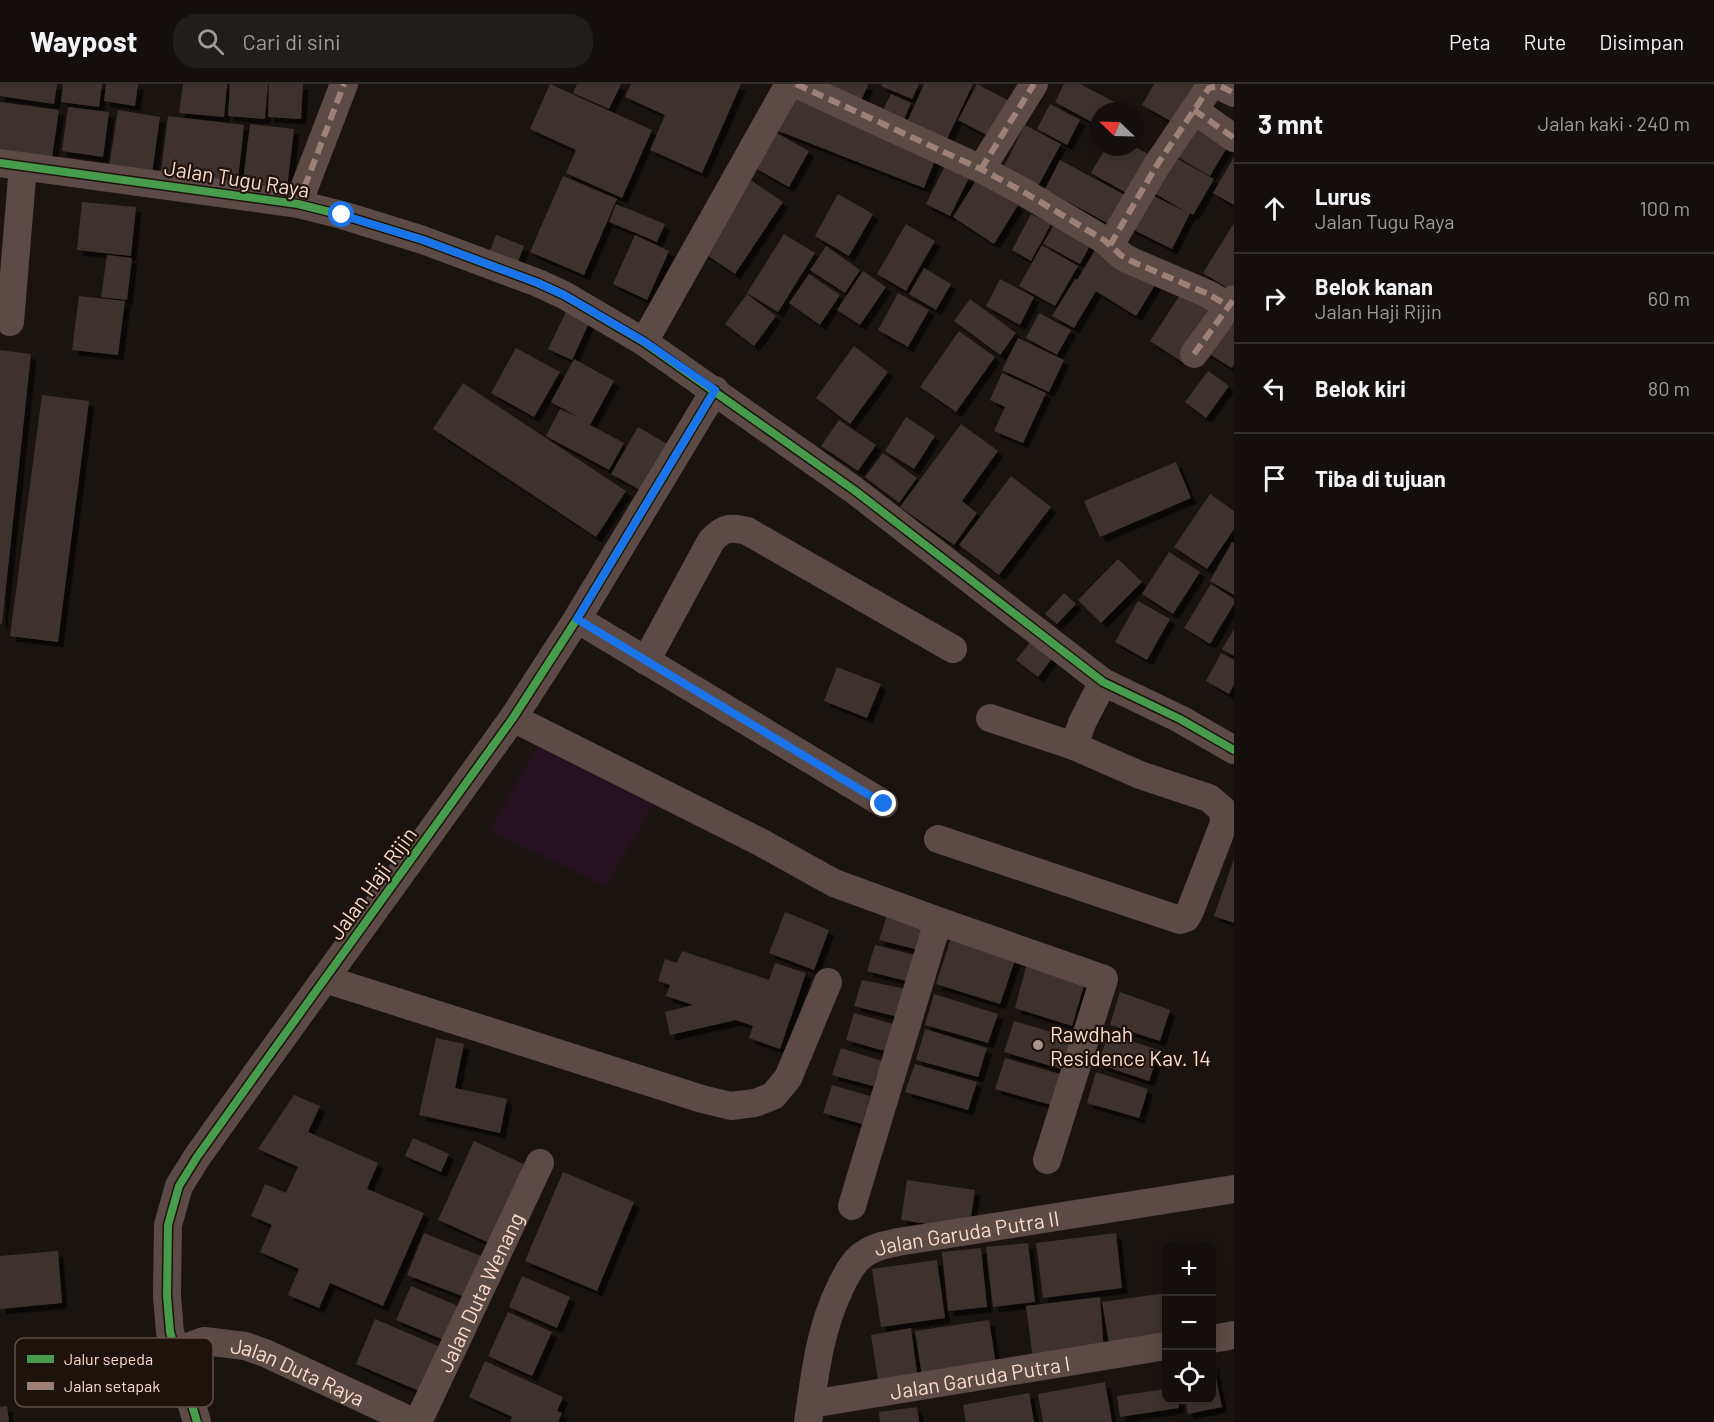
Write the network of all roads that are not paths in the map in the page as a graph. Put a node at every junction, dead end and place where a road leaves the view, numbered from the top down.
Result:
1 (344, 84) edge
2 (789, 84) edge
3 (796, 84) edge
4 (1034, 84) edge
5 (1234, 93) edge
6 (1194, 111) junction
7 (1234, 138) edge
8 (12, 164) edge
9 (981, 169) junction
10 (298, 204) junction
11 (1110, 245) junction
12 (1231, 303) edge
13 (10, 322) dead end
14 (645, 342) junction
15 (1194, 354) dead end
16 (715, 390) junction
17 (577, 619) junction
18 (953, 649) dead end
19 (646, 661) junction
20 (1103, 681) junction
21 (513, 718) junction
22 (990, 718) dead end
23 (1074, 746) junction
24 (1234, 750) edge
25 (884, 804) dead end
26 (938, 839) dead end
27 (938, 921) junction
28 (325, 979) junction
29 (828, 982) dead end
30 (1047, 1160) dead end
31 (540, 1163) dead end
32 (1234, 1189) edge
33 (852, 1206) dead end
34 (1234, 1335) edge
35 (172, 1338) edge
36 (1216, 1338) edge
37 (213, 1342) edge
38 (1162, 1347) edge
39 (193, 1407) edge
40 (810, 1413) edge
41 (197, 1422) edge
42 (413, 1422) edge
43 (418, 1422) edge

1 - 10 street
2 - 14 street
3 - 9 street
4 - 9 street
5 - 6 street
6 - 7 street
6 - 11 street
8 - 10 street, Jalan Tugu Raya
8 - 13 street
9 - 11 street
10 - 14 street, Jalan Tugu Raya
11 - 12 street
12 - 15 street
14 - 16 street, Jalan Tugu Raya
16 - 17 street, Jalan Haji Rijin
16 - 20 street, Jalan Tugu Raya
17 - 19 street
17 - 21 street, Jalan Haji Rijin
18 - 19 street
19 - 25 street
20 - 23 street
20 - 24 street, Jalan Tugu Raya
21 - 27 street
21 - 28 street, Jalan Haji Rijin
22 - 23 street
23 - 26 street
27 - 30 street
27 - 33 street
28 - 29 street
28 - 35 street, Jalan Haji Rijin
31 - 43 street, Jalan Duta Wenang
32 - 40 street, Jalan Garuda Putra II
34 - 36 street
37 - 42 street, Jalan Duta Raya
38 - 40 street, Jalan Garuda Putra I
39 - 41 street, Jalan Haji Rijin

